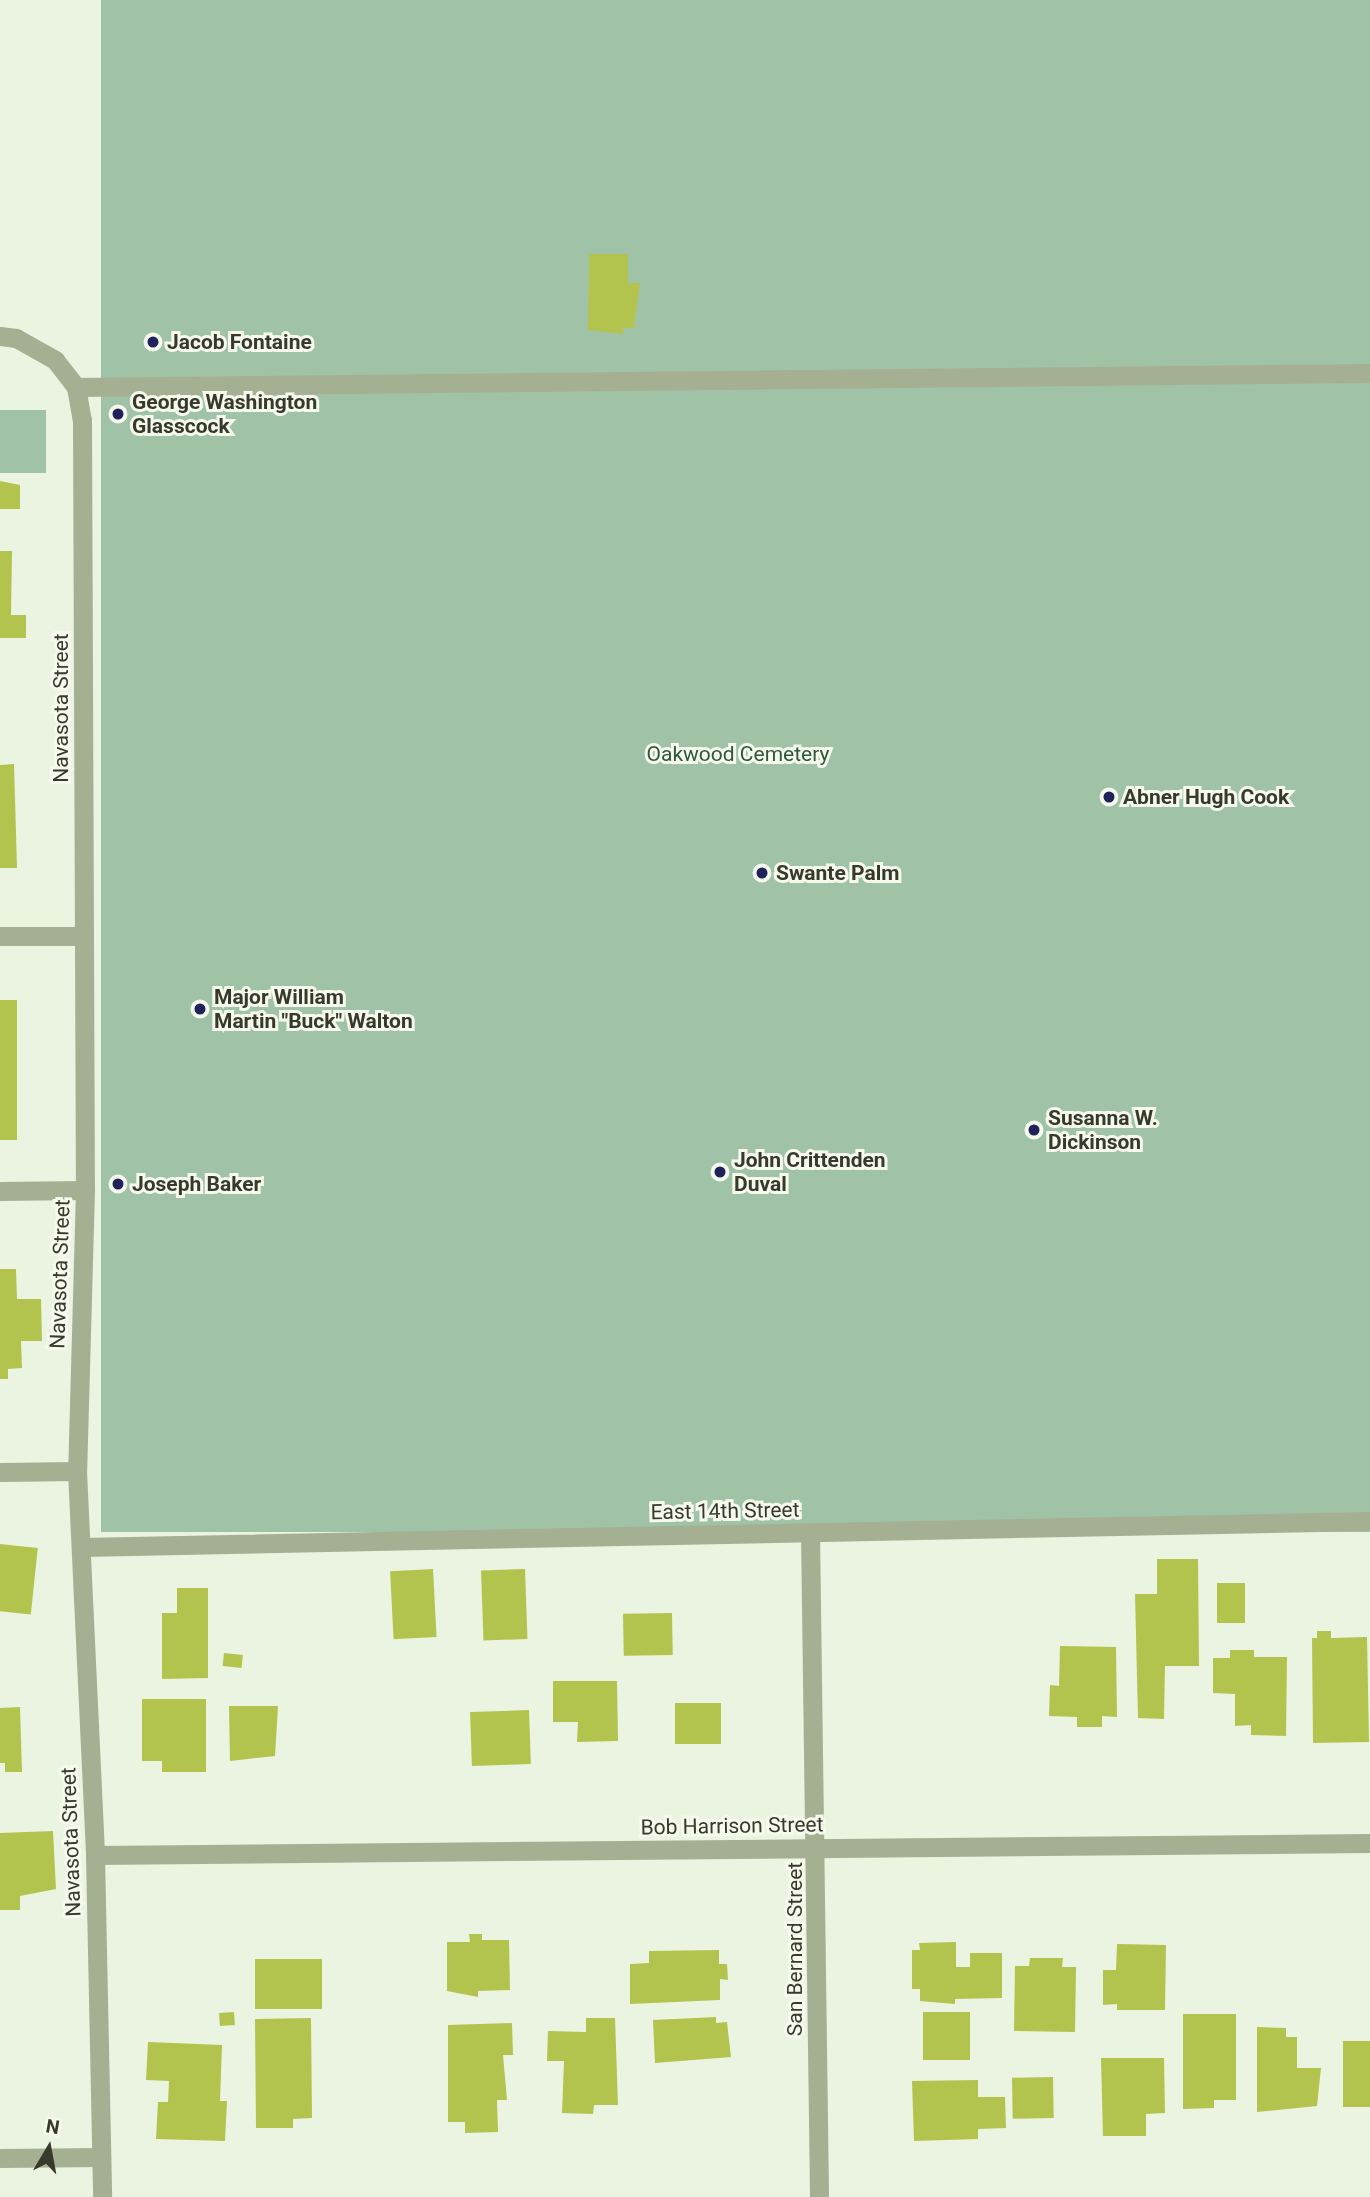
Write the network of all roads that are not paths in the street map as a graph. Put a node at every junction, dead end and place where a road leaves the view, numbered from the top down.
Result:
1 (0, 336) edge
2 (1370, 373) edge
3 (76, 387) junction
4 (0, 936) edge
5 (84, 936) junction
6 (85, 1190) junction
7 (0, 1191) edge
8 (77, 1471) junction
9 (0, 1472) edge
10 (1370, 1521) edge
11 (810, 1532) junction
12 (81, 1546) junction
13 (1370, 1843) edge
14 (817, 1849) junction
15 (95, 1855) junction
16 (101, 2157) junction
17 (0, 2158) edge
18 (102, 2197) edge
19 (819, 2197) edge

1 - 3 street, Navasota Street
2 - 3 street
3 - 5 street, Navasota Street
4 - 5 street
5 - 6 street, Navasota Street
6 - 7 street
6 - 8 street, Navasota Street
8 - 9 street
8 - 12 street, Navasota Street
10 - 11 street, East 14th Street
11 - 12 street, East 14th Street
11 - 14 street, San Bernard Street
12 - 15 street, Navasota Street
13 - 14 street, Bob Harrison Street
14 - 15 street, Bob Harrison Street
14 - 19 street, San Bernard Street
15 - 16 street, Navasota Street
16 - 17 street
16 - 18 street, Navasota Street

